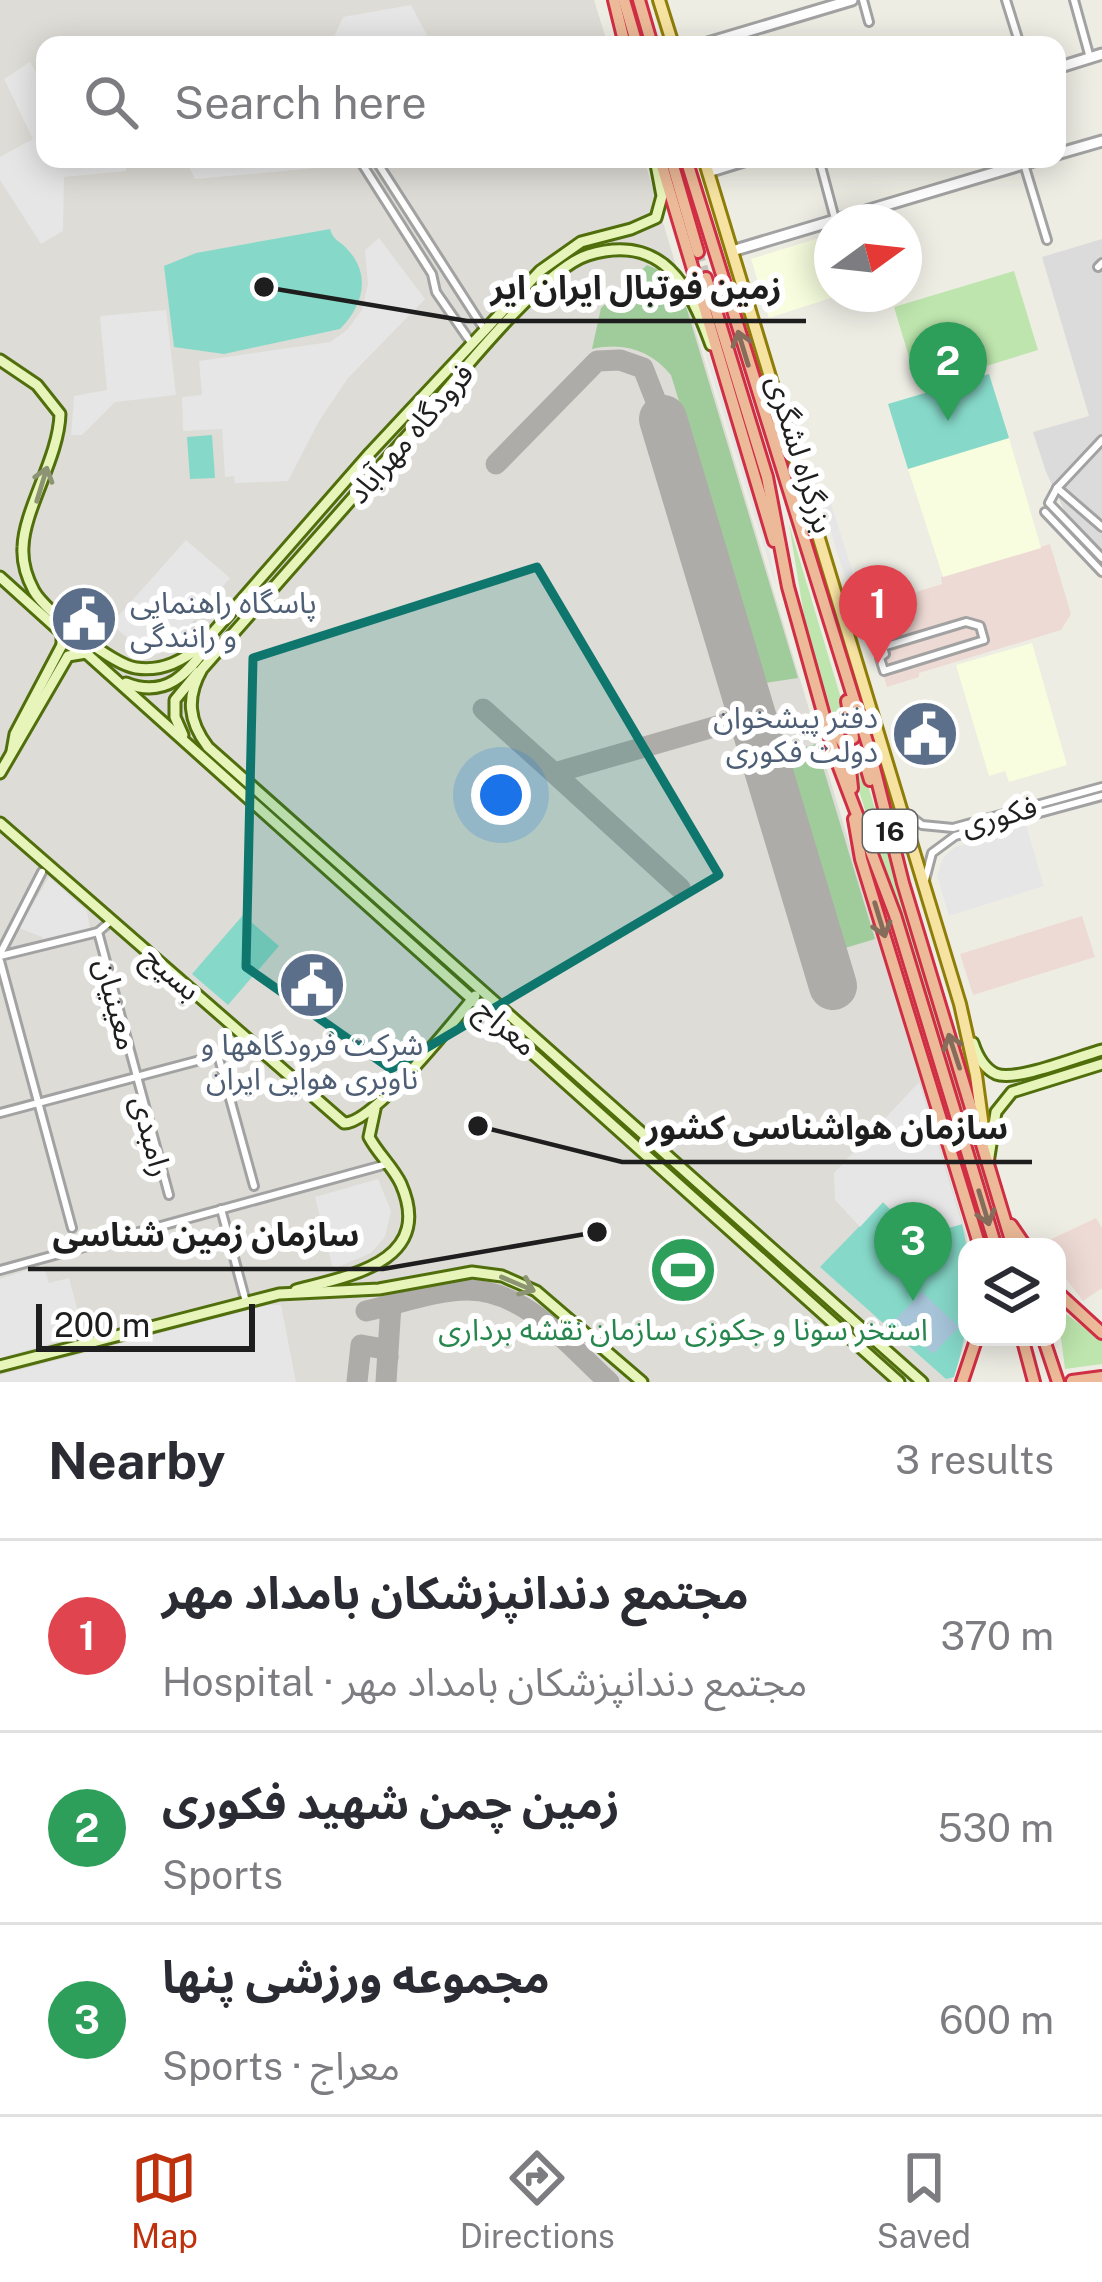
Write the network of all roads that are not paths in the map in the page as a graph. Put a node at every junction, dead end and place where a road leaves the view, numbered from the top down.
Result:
1 (614, 0) edge
2 (624, 0) edge
3 (640, 0) edge
4 (659, 0) edge
5 (853, 0) edge
6 (863, 0) edge
7 (1006, 0) edge
8 (1074, 0) edge
9 (869, 22) dead end
10 (623, 36) edge
11 (634, 36) edge
12 (650, 36) edge
13 (670, 36) edge
14 (731, 36) edge
15 (1017, 36) edge
16 (1096, 56) edge
17 (1066, 65) edge
18 (1102, 141) edge
19 (1066, 151) edge
20 (363, 168) edge
21 (381, 168) edge
22 (658, 168) edge
23 (660, 168) edge
24 (673, 168) edge
25 (689, 168) edge
26 (707, 168) edge
27 (822, 168) edge
28 (1011, 168) edge
29 (1025, 168) edge
30 (832, 204) edge
31 (890, 204) edge
32 (814, 226) edge
33 (1048, 240) dead end
34 (732, 250) junction
35 (698, 252) tunnel mouth
36 (706, 278) tunnel mouth
37 (472, 314) junction
38 (500, 314) junction
39 (484, 330) junction
40 (489, 343) junction
41 (471, 344) junction
42 (0, 360) edge
43 (727, 388) junction
44 (774, 391) junction
45 (1102, 440) edge
46 (1057, 488) junction
47 (790, 500) junction
48 (1045, 512) dead end
49 (310, 521) junction
50 (1102, 527) edge
51 (324, 532) junction
52 (1102, 558) edge
53 (1102, 572) edge
54 (0, 577) edge
55 (788, 586) junction
56 (33, 599) junction
57 (237, 606) junction
58 (65, 634) junction
59 (87, 639) junction
60 (883, 647) joint
61 (840, 662) junction
62 (112, 675) junction
63 (813, 676) junction
64 (12, 751) junction
65 (204, 751) junction
66 (0, 773) edge
67 (1102, 787) edge
68 (1102, 796) edge
69 (854, 806) junction
70 (902, 807) junction
71 (0, 823) edge
72 (42, 872) dead end
73 (902, 883) junction
74 (925, 884) junction
75 (112, 920) junction
76 (98, 932) junction
77 (0, 957) edge
78 (477, 993) junction
79 (964, 1023) junction
80 (238, 1050) dead end
81 (1102, 1050) edge
82 (218, 1055) junction
83 (1102, 1064) edge
84 (1011, 1076) junction
85 (136, 1077) junction
86 (575, 1080) junction
87 (1012, 1092) junction
88 (39, 1103) junction
89 (377, 1105) junction
90 (0, 1113) edge
91 (988, 1163) junction
92 (387, 1164) junction
93 (254, 1186) dead end
94 (169, 1196) dead end
95 (221, 1209) junction
96 (1003, 1213) junction
97 (72, 1228) dead end
98 (977, 1238) edge
99 (993, 1238) edge
100 (1010, 1238) edge
101 (1020, 1238) edge
102 (0, 1270) edge
103 (279, 1294) junction
104 (1066, 1300) edge
105 (246, 1302) junction
106 (1102, 1333) edge
107 (974, 1346) edge
108 (1024, 1346) edge
109 (1046, 1346) edge
110 (0, 1366) edge
111 (1102, 1377) edge
112 (962, 1381) edge
113 (1072, 1381) edge
114 (642, 1382) edge
115 (899, 1382) edge
116 (922, 1382) edge
117 (1034, 1382) edge
118 (1058, 1382) edge

1 - 10 highway
2 - 11 highway
3 - 12 highway
4 - 13 main road
5 - 14 street
6 - 9 street
7 - 15 street
8 - 16 street
16 - 17 street
18 - 19 street
20 - 41 street
21 - 37 street
22 - 38 main road, فرودگاه مهرآباد
23 - 43 highway, 16
24 - 35 highway
47 -> 25 highway, بزرگراه لشگری / 16
26 - 34 main road
27 - 30 street
28 - 31 street
29 - 33 street
32 - 34 street
34 - 44 main road
36 - 55 highway, بزرگراه لشگری / 16
37 - 38 street
37 - 39 street
38 - 39 main road, فرودگاه مهرآباد
39 - 40 street
39 - 41 main road, فرودگاه مهرآباد
40 - 41 street
40 - 43 main road, فرودگاه مهرآباد
40 - 51 main road, فرودگاه مهرآباد
41 - 49 main road, فرودگاه مهرآباد
56 -> 42 main road
43 - 55 highway, 16
44 - 47 highway
44 - 70 main road
45 - 46 street
46 - 50 street
46 - 52 street
47 - 61 highway, بزرگراه لشگری / 16
48 - 53 street
49 - 51 main road
49 - 57 main road, فرودگاه مهرآباد
51 - 65 main road, فرودگاه مهرآباد
54 - 56 main road
55 - 63 highway, بزرگراه لشگری / 16
56 - 58 main road
57 - 59 main road, فرودگاه مهرآباد
57 - 62 main road
58 - 59 main road
58 - 59 main road
58 - 64 main road
60 - 60 street
61 - 63 highway
61 - 73 highway, بزرگراه لشگری / 16
62 - 64 main road
62 - 65 main road, معراج
63 - 69 highway, بزرگراه لشگری / 16
64 - 66 main road
65 - 78 main road, معراج
67 - 70 street, فکوری
68 - 74 street, فکوری
69 - 73 highway
69 -> 98 highway
69 -> 99 highway, بزرگراه لشگری / 16
70 - 74 main road
71 - 75 main road, بسیج
72 - 77 street
91 -> 73 highway, بزرگراه لشگری / 16
74 - 79 main road
75 - 76 street
75 - 89 main road, بسیج
76 - 77 street
76 - 85 street, معینیان
77 - 88 street
78 - 86 main road, معراج
78 - 89 main road
79 - 84 main road
79 - 91 main road
80 - 82 street
81 - 84 main road
82 - 85 street
82 - 93 street
83 - 87 main road
84 - 87 main road
85 - 88 street
85 - 94 street, رامبدی
86 - 115 main road, معراج
86 - 116 main road, معراج
87 - 91 main road
88 - 90 street
88 - 97 street
89 - 92 main road
91 - 96 highway, بزرگراه لشگری / 16
92 - 95 street
92 - 103 main road
95 - 102 street
95 - 105 street
96 - 100 highway, بزرگراه لشگری / 16
96 - 101 highway
103 - 105 main road
103 -> 114 main road
104 - 106 highway
105 - 110 main road
107 - 112 highway
108 - 117 highway
109 - 118 highway
111 - 113 highway

